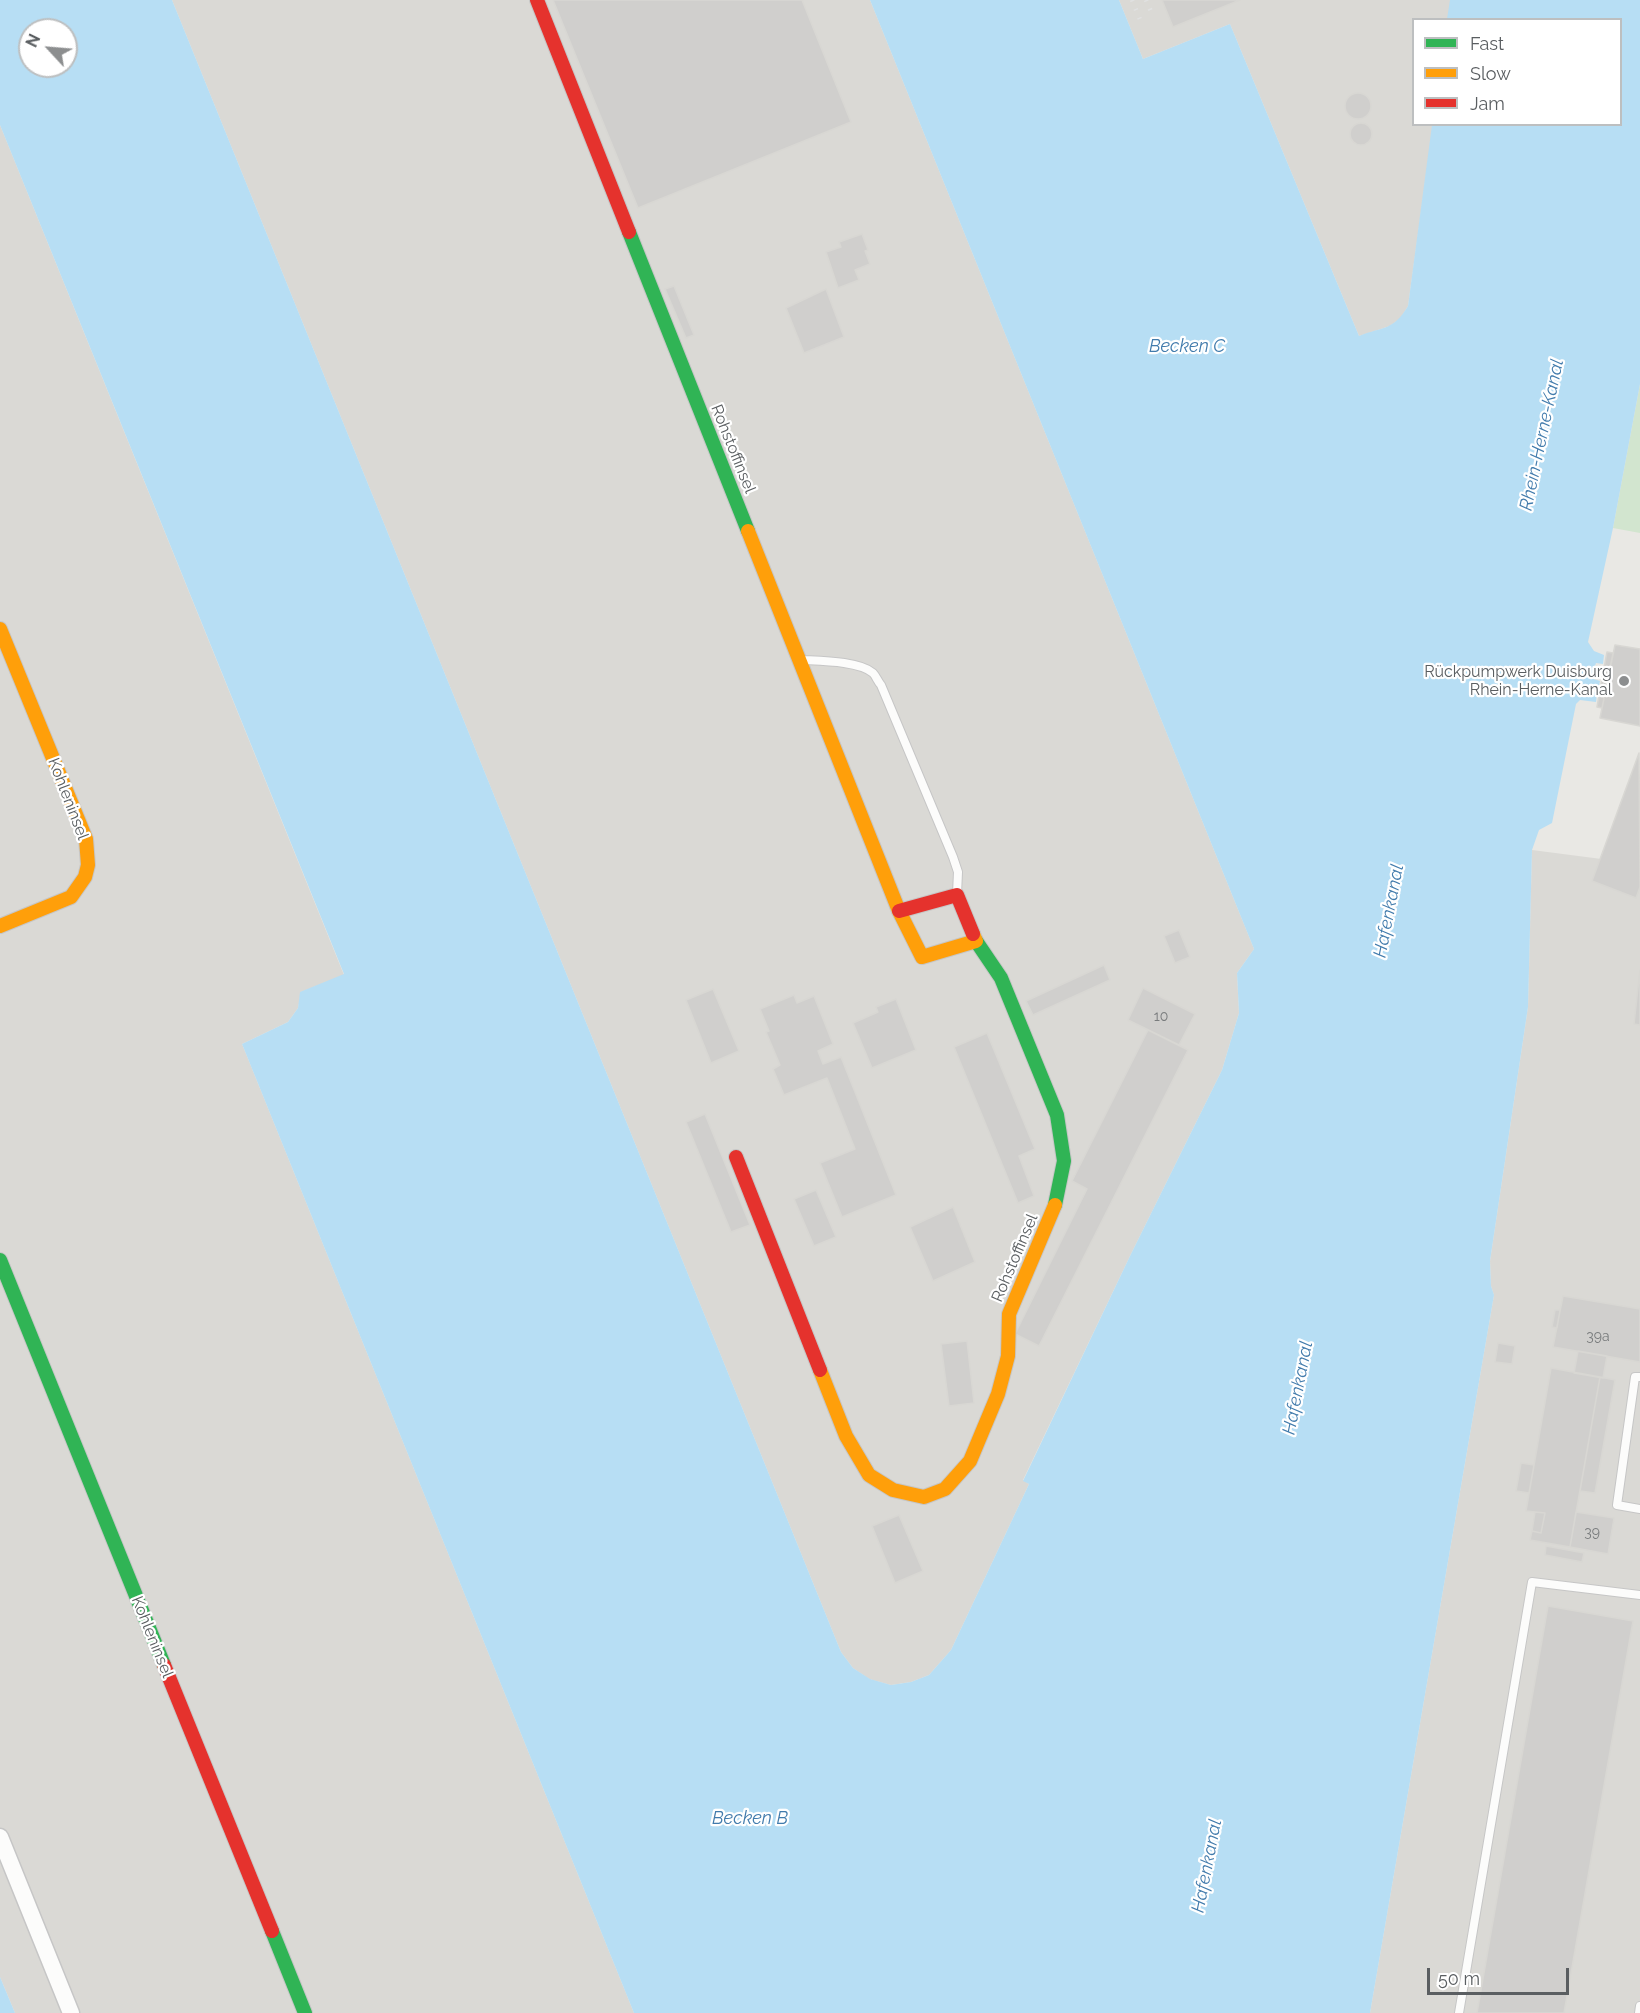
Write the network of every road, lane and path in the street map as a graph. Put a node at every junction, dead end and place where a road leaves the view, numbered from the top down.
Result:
1 (537, 0) edge
2 (0, 629) edge
3 (799, 660) junction
4 (957, 895) junction
5 (899, 911) junction
6 (0, 926) edge
7 (976, 941) junction
8 (736, 1157) dead end
9 (0, 1260) edge
10 (1640, 1377) edge
11 (1640, 1509) edge
12 (1640, 1595) edge
13 (0, 1837) edge
14 (1640, 2006) edge
15 (71, 2013) edge
16 (305, 2013) edge
17 (1459, 2013) edge
18 (1639, 2013) edge

1 - 3 street, Rohstoffinsel
2 - 6 street, Kohleninsel
3 - 4 lane
3 - 5 street, Rohstoffinsel
4 - 5 street
4 - 7 street, Rohstoffinsel
5 - 7 street, Rohstoffinsel
7 - 8 street, Rohstoffinsel
9 - 16 street, Kohleninsel
10 - 11 lane
12 - 17 lane
13 - 15 street
14 - 18 lane

